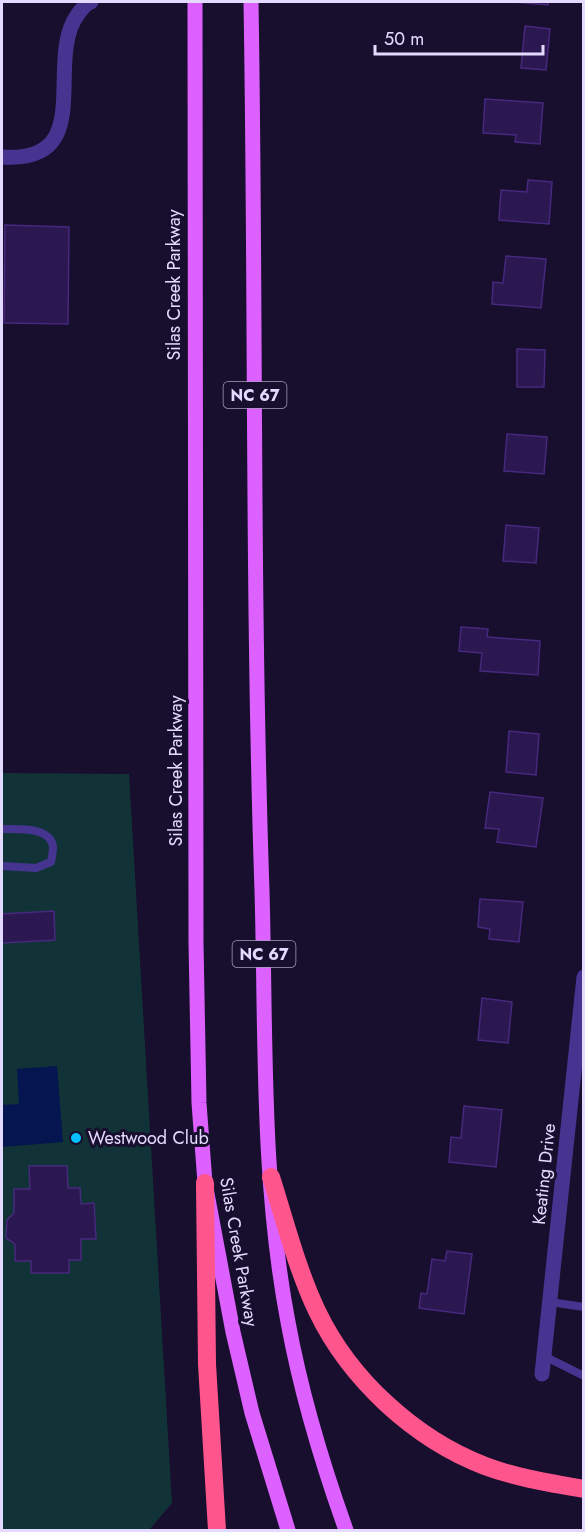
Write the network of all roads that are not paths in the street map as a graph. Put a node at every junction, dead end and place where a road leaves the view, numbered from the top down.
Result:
1 (91, 2) edge
2 (195, 2) edge
3 (251, 2) edge
4 (2, 156) edge
5 (2, 829) edge
6 (2, 866) edge
7 (584, 977) edge
8 (580, 1042) edge
9 (271, 1177) junction
10 (205, 1183) junction
11 (550, 1302) junction
12 (584, 1307) edge
13 (544, 1356) junction
14 (542, 1374) dead end
15 (584, 1376) edge
16 (584, 1489) edge
17 (217, 1530) edge
18 (288, 1530) edge
19 (346, 1530) edge

1 - 4 street
2 - 10 main road, Silas Creek Parkway
3 - 9 main road, Silas Creek Parkway / NC 67
5 - 6 lane
7 - 8 street, Keating Drive
8 - 11 street, Keating Drive
9 - 16 highway
9 - 19 main road, Silas Creek Parkway / NC 67
10 - 17 highway
10 - 18 main road, Silas Creek Parkway
11 - 12 lane
11 - 13 street, Keating Drive
13 - 14 street, Keating Drive
13 - 15 lane

